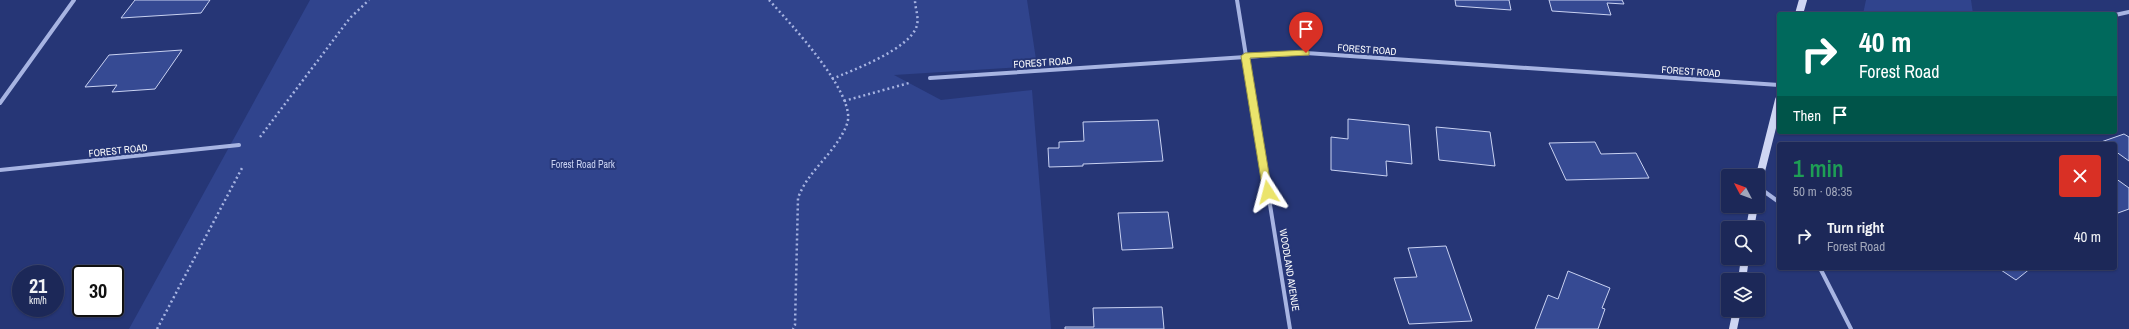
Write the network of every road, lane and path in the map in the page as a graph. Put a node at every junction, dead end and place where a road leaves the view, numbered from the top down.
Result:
1 (74, 0) edge
2 (369, 0) edge
3 (769, 0) edge
4 (915, 0) edge
5 (1237, 0) edge
6 (1803, 0) edge
7 (1800, 12) edge
8 (2129, 12) edge
9 (2117, 15) edge
10 (1245, 56) junction
11 (930, 78) joint
12 (832, 79) junction
13 (1777, 85) edge
14 (844, 101) junction
15 (0, 103) edge
16 (1777, 108) edge
17 (239, 145) joint
18 (245, 163) dead end
19 (1762, 169) edge
20 (0, 170) edge
21 (1765, 191) edge
22 (1777, 200) edge
23 (1821, 270) edge
24 (1736, 317) edge
25 (157, 329) edge
26 (793, 329) edge
27 (1290, 329) edge
28 (1733, 329) edge
29 (1851, 329) edge

1 - 15 street
2 - 17 path
3 - 12 path
4 - 12 path
5 - 10 street, WOODLAND AVENUE
6 - 7 main road
8 - 9 street
10 - 11 street, FOREST ROAD
10 - 13 street, FOREST ROAD
10 - 27 street, WOODLAND AVENUE
11 - 14 path
12 - 14 path
14 - 26 path
16 - 19 main road
17 - 20 street, FOREST ROAD
18 - 25 path
21 - 22 street
23 - 29 street
24 - 28 main road

